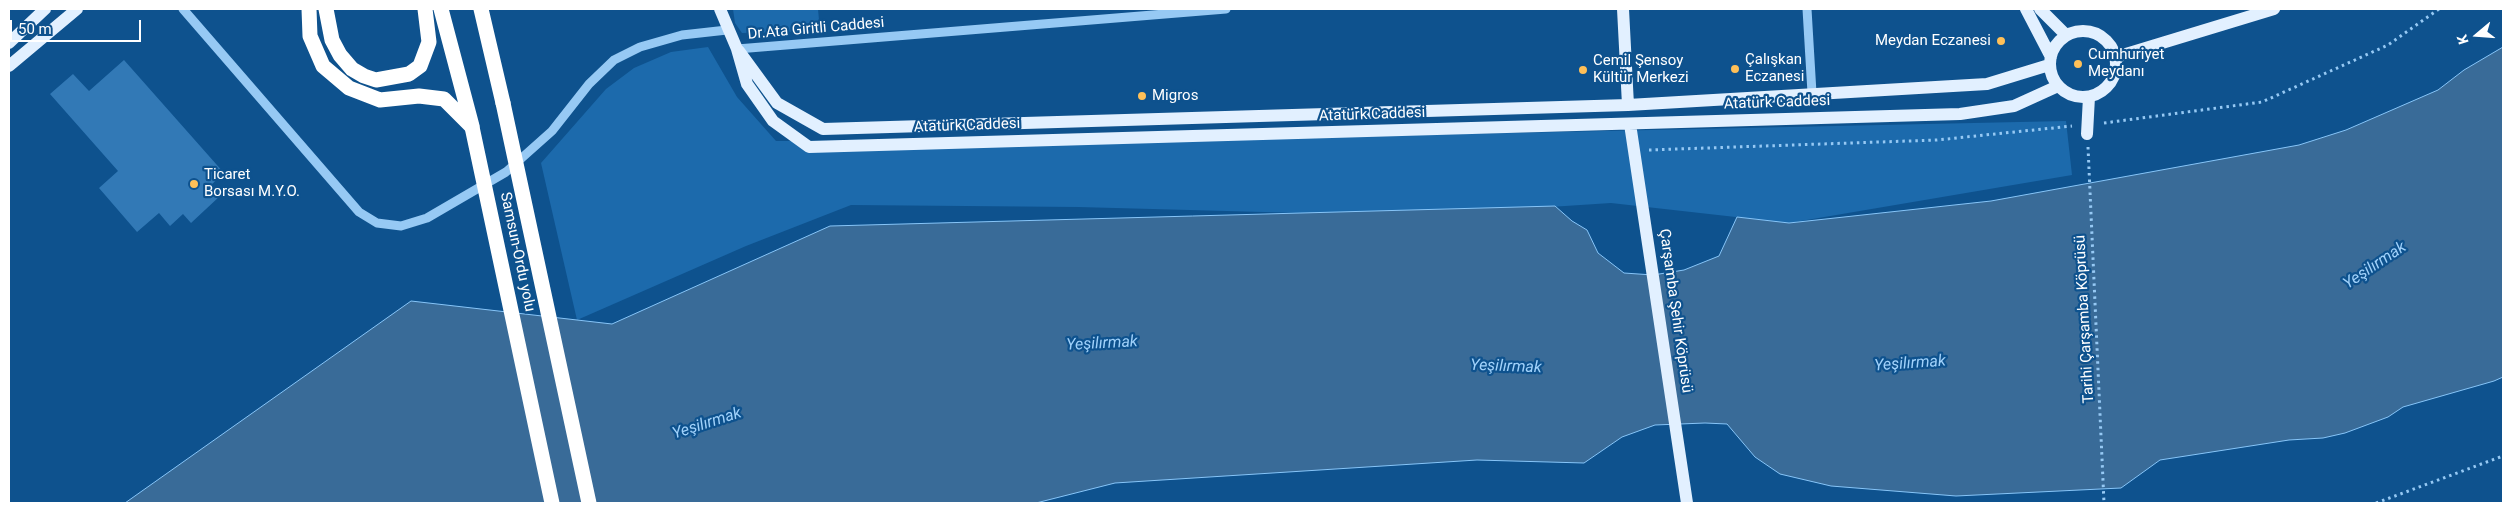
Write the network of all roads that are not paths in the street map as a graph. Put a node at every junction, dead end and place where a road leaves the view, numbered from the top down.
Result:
1 (45, 9) edge
2 (77, 9) edge
3 (183, 9) edge
4 (309, 9) edge
5 (326, 9) edge
6 (426, 9) edge
7 (441, 9) edge
8 (481, 9) edge
9 (720, 9) edge
10 (1226, 9) edge
11 (1623, 9) edge
12 (1807, 9) edge
13 (2026, 9) edge
14 (2040, 9) edge
15 (2274, 9) edge
16 (727, 30) junction
17 (2066, 35) junction
18 (9, 43) edge
19 (737, 49) junction
20 (2116, 56) junction
21 (2050, 61) junction
22 (9, 66) edge
23 (2058, 86) junction
24 (1812, 93) junction
25 (2089, 97) junction
26 (1628, 105) junction
27 (1630, 124) junction
28 (472, 127) junction
29 (2087, 134) road end
30 (552, 503) edge
31 (589, 503) edge
32 (1687, 503) edge

1 - 18 main road
2 - 22 main road
3 - 16 street
4 - 28 highway
5 - 6 highway
7 - 28 highway, Samsun-Ordu yolu
8 - 31 highway, Samsun-Ordu yolu, bridge
9 - 16 main road, Atatürk Caddesi
10 - 19 street, Dr.Ata Giritli Caddesi
11 - 26 main road
12 - 24 street
13 - 21 main road
14 - 17 main road
15 - 20 main road
16 - 19 main road, Atatürk Caddesi
17 - 20 main road
17 - 21 main road
19 - 26 main road, Atatürk Caddesi
19 - 27 main road, Atatürk Caddesi
20 - 25 main road
21 - 23 main road
21 - 24 main road, Atatürk Caddesi
23 - 25 main road
23 - 27 main road, Atatürk Caddesi
24 - 26 main road, Atatürk Caddesi
25 - 29 main road
26 - 27 main road, Çarşamba Şehir Köprüsü
27 - 32 main road, Çarşamba Şehir Köprüsü
28 - 30 highway, Samsun-Ordu yolu, bridge

